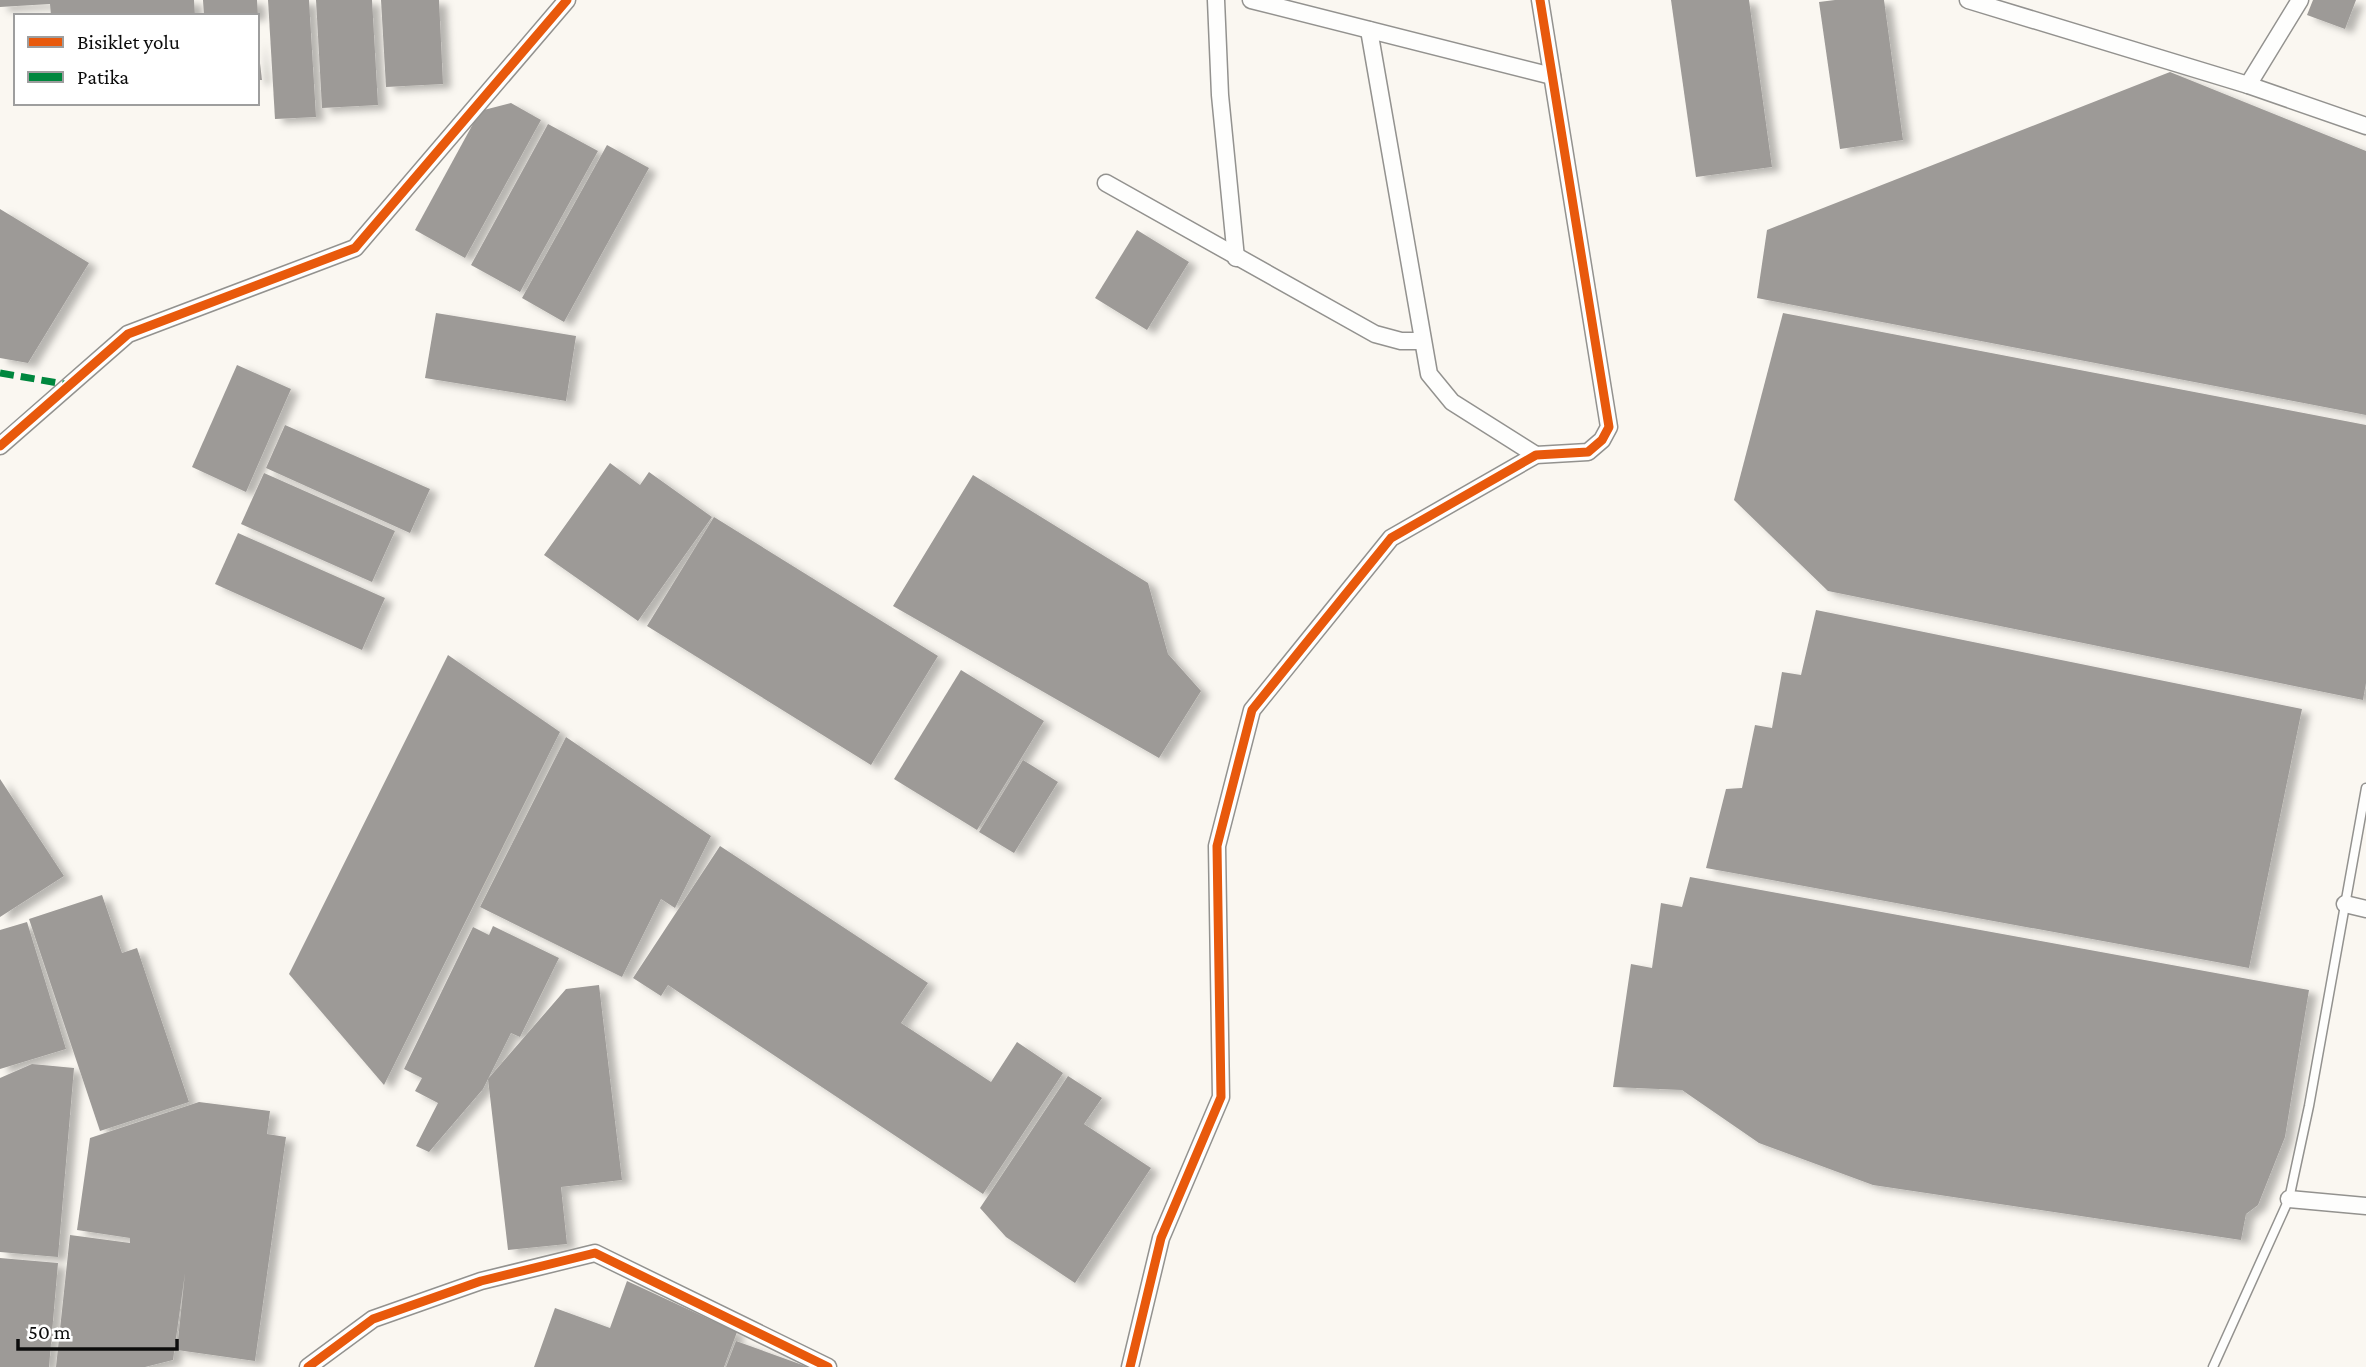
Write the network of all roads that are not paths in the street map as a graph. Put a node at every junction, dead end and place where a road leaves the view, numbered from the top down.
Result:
1 (568, 0) edge
2 (1216, 0) edge
3 (1251, 0) edge
4 (1540, 0) edge
5 (1968, 0) edge
6 (2300, 0) edge
7 (1369, 30) junction
8 (1552, 76) junction
9 (2248, 85) junction
10 (2366, 126) edge
11 (1106, 183) dead end
12 (1236, 258) junction
13 (1421, 341) junction
14 (0, 446) edge
15 (1536, 455) junction
16 (2366, 788) edge
17 (2345, 904) junction
18 (2366, 909) edge
19 (2289, 1199) junction
20 (2366, 1206) edge
21 (308, 1367) edge
22 (828, 1367) edge
23 (1130, 1367) edge
24 (2213, 1367) edge

1 - 14 street
2 - 12 street
3 - 7 street
4 - 8 street
5 - 9 street
6 - 9 street
7 - 8 street
7 - 13 street
8 - 15 street
9 - 10 street
11 - 12 street
12 - 13 street
13 - 15 street
15 - 23 street
16 - 17 lane
17 - 18 street
17 - 19 lane
19 - 20 street
19 - 24 lane
21 - 22 street

